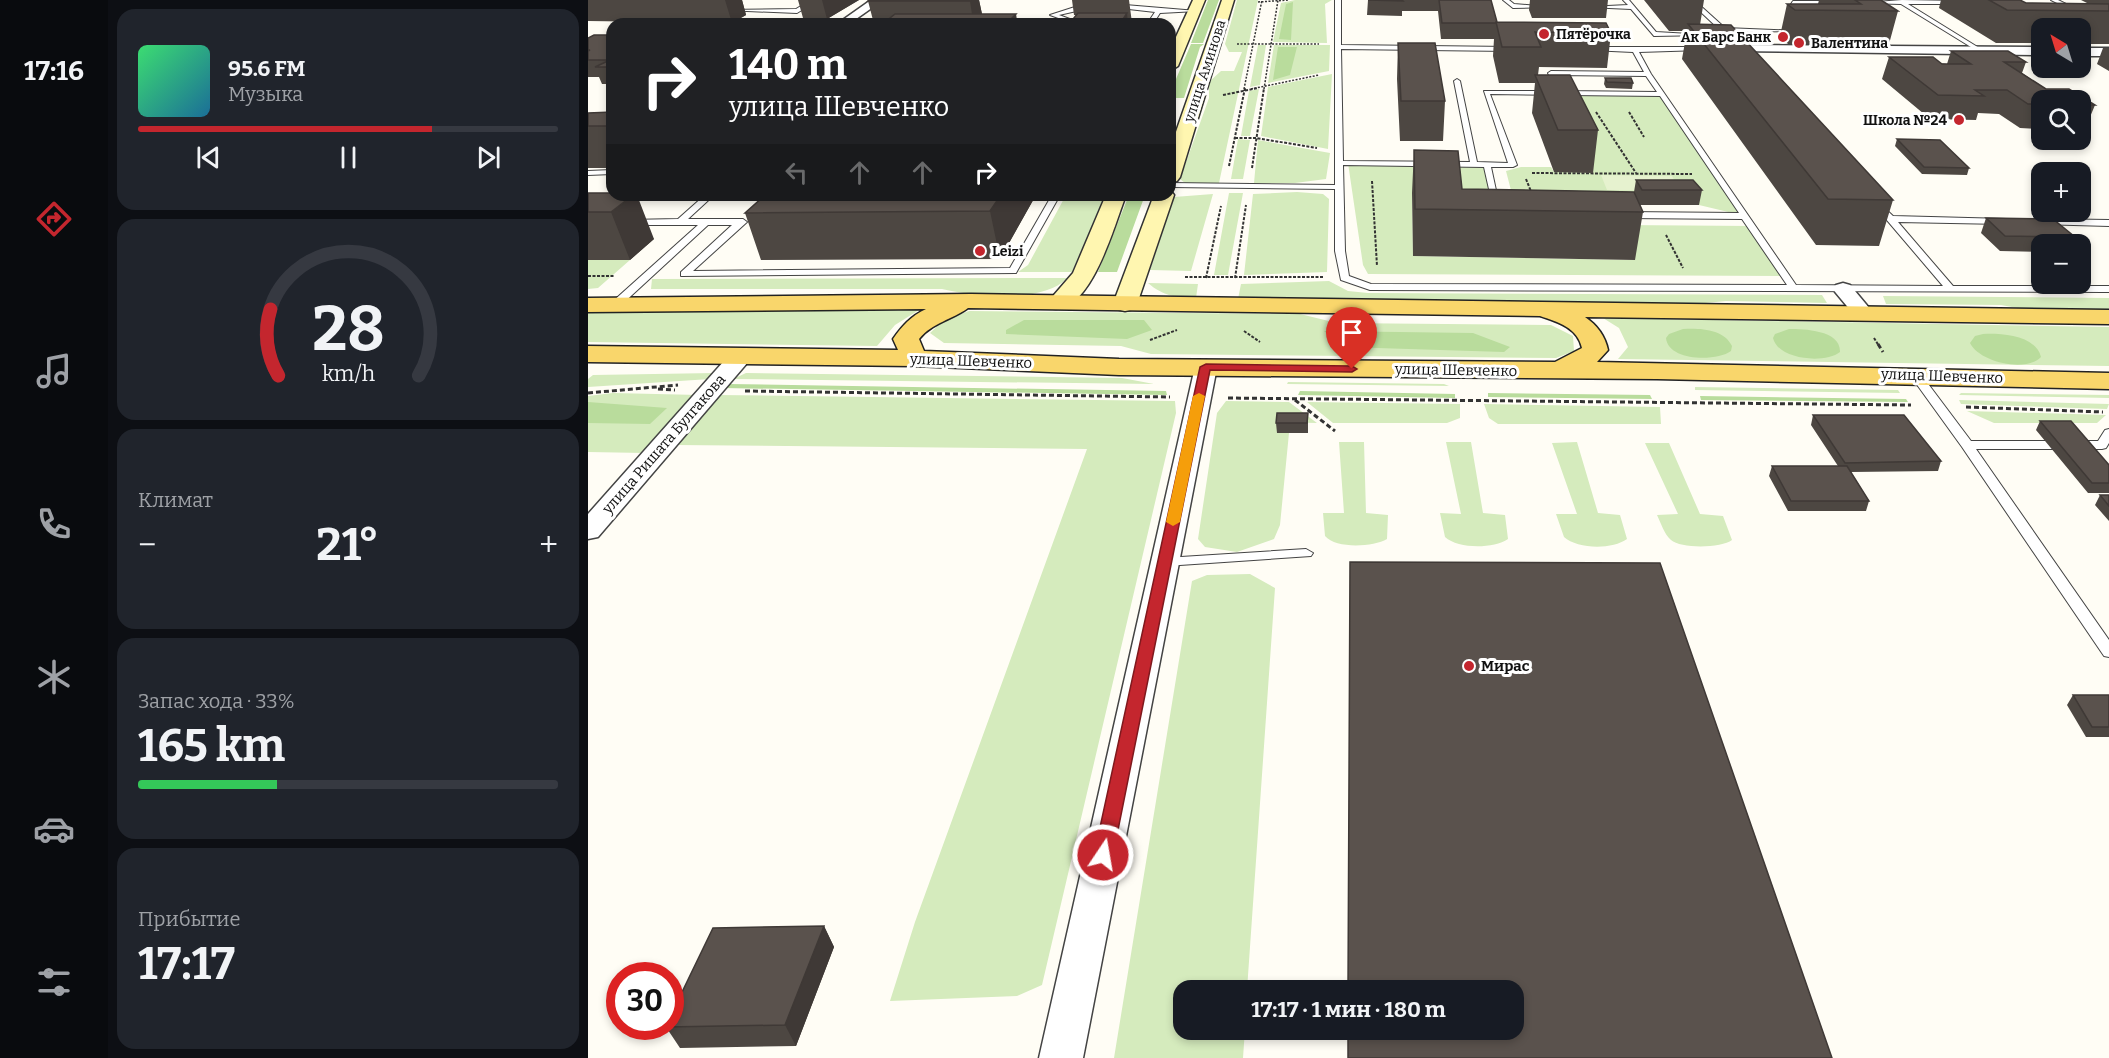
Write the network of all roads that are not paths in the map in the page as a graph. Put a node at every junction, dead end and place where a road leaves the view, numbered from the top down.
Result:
1 (815, 0) edge
2 (878, 0) edge
3 (1228, 0) edge
4 (1338, 0) edge
5 (1506, 0) edge
6 (1626, 0) edge
7 (1691, 0) edge
8 (2055, 0) edge
9 (1902, 2) junction
10 (1960, 2) dead end
11 (1847, 3) edge
12 (1858, 3) edge
13 (1197, 6) edge
14 (1550, 7) dead end
15 (1585, 7) dead end
16 (1632, 7) junction
17 (714, 10) dead end
18 (1158, 11) junction
19 (851, 18) edge
20 (1062, 18) edge
21 (1154, 18) edge
22 (1817, 20) dead end
23 (2109, 27) edge
24 (1811, 31) edge
25 (1724, 33) junction
26 (1176, 44) edge
27 (1338, 46) junction
28 (1516, 49) edge
29 (1587, 49) edge
30 (1714, 49) edge
31 (1635, 50) junction
32 (1981, 51) junction
33 (2031, 51) edge
34 (1735, 52) joint
35 (2091, 52) edge
36 (2109, 52) edge
37 (1648, 74) junction
38 (1457, 81) dead end
39 (1560, 93) junction
40 (1662, 94) junction
41 (1183, 110) edge
42 (1176, 146) edge
43 (1339, 163) junction
44 (1474, 165) junction
45 (1487, 165) junction
46 (606, 172) edge
47 (588, 173) edge
48 (1176, 185) edge
49 (1339, 187) junction
50 (1868, 194) edge
51 (703, 201) edge
52 (1053, 201) edge
53 (1114, 201) edge
54 (1162, 201) edge
55 (1509, 214) edge
56 (1610, 215) edge
57 (1745, 216) junction
58 (1891, 219) junction
59 (2017, 221) edge
60 (623, 222) edge
61 (680, 222) junction
62 (706, 222) junction
63 (740, 222) junction
64 (751, 222) dead end
65 (2029, 222) edge
66 (2109, 223) edge
67 (1794, 289) junction
68 (1843, 289) junction
69 (2109, 289) edge
70 (1952, 290) junction
71 (970, 301) junction
72 (1059, 303) junction
73 (1125, 304) junction
74 (588, 305) edge
75 (615, 305) junction
76 (1535, 308) junction
77 (1860, 313) junction
78 (2109, 317) edge
79 (588, 354) edge
80 (740, 357) junction
81 (914, 358) junction
82 (1554, 372) junction
83 (1907, 375) junction
84 (2109, 381) edge
85 (1202, 382) junction
86 (2109, 433) edge
87 (1967, 445) junction
88 (588, 531) edge
89 (1306, 553) dead end
90 (1165, 562) junction
91 (2109, 652) edge
92 (1061, 1058) edge

1 - 17 lane
2 - 19 street
3 - 41 street, улица Аминова
4 - 27 lane
5 - 14 lane
6 - 16 lane
7 - 25 lane
8 - 23 lane
9 - 10 lane
9 - 12 lane
9 - 32 lane
11 - 22 lane
13 - 18 lane
13 - 26 street, улица Аминова
15 - 16 lane
16 - 25 lane
18 - 20 lane
18 - 21 lane
24 - 25 lane
25 - 34 lane
27 - 28 lane
27 - 43 lane
29 - 31 lane
30 - 31 lane
31 - 37 lane
32 - 33 street
32 - 34 street
35 - 36 street
37 - 39 lane
37 - 40 lane
38 - 44 lane
39 - 40 lane
39 - 45 lane
40 - 57 lane
41 - 42 street, улица Аминова
43 - 44 lane
43 - 49 lane
44 - 45 lane
45 - 55 lane
46 - 47 lane
48 - 49 lane
49 - 67 lane
50 - 58 lane
51 - 61 lane
52 - 63 lane
53 - 72 street
54 - 73 street
56 - 57 lane
57 - 67 lane
58 - 59 lane
58 - 70 lane
60 - 61 lane
61 - 62 lane
62 - 63 lane
62 - 75 lane
63 - 64 lane
65 - 66 lane
67 - 68 lane
68 - 70 lane
68 - 77 street
69 - 70 lane
71 - 72 main road
71 - 75 main road
71 - 81 main road
72 - 73 main road
73 - 76 main road
74 - 75 main road
76 - 77 main road
76 - 82 main road
77 - 78 main road
79 - 80 main road, улица Шевченко
80 - 81 main road, улица Шевченко
80 - 88 street, улица Ришата Булгакова
81 - 85 main road, улица Шевченко
82 - 83 main road, улица Шевченко
82 - 85 main road, улица Шевченко
83 - 84 main road, улица Шевченко
83 - 87 lane
85 - 90 street
86 - 87 lane
87 - 91 lane
89 - 90 lane
90 - 92 street

